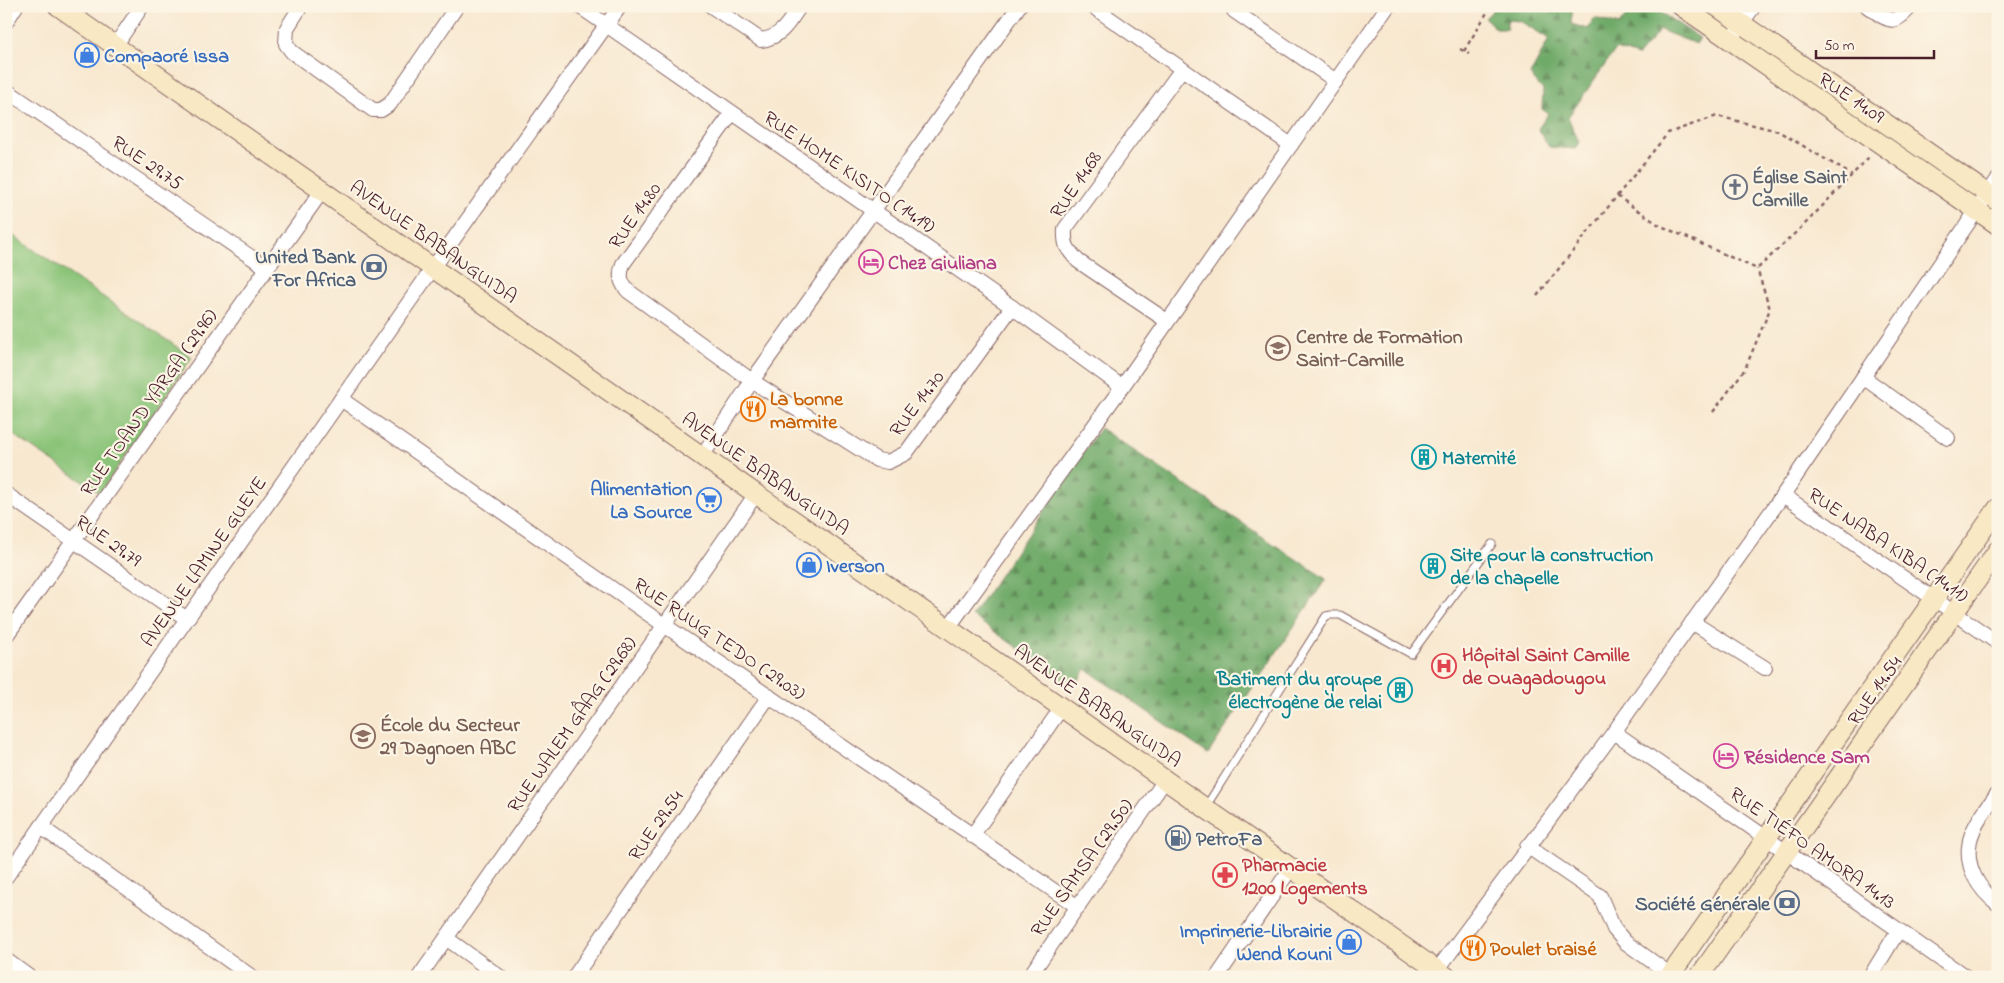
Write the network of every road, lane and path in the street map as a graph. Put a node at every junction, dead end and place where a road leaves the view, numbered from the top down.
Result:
1 (16, 6) edge
2 (58, 6) edge
3 (142, 6) edge
4 (301, 6) edge
5 (457, 6) edge
6 (579, 6) edge
7 (620, 6) edge
8 (711, 6) edge
9 (800, 6) edge
10 (1019, 6) edge
11 (1092, 6) edge
12 (1233, 6) edge
13 (1388, 6) edge
14 (1491, 6) edge
15 (1681, 6) edge
16 (1716, 6) edge
17 (1754, 6) edge
18 (1867, 6) edge
19 (1911, 6) edge
20 (6, 22) edge
21 (1741, 24) junction
22 (606, 26) junction
23 (1730, 41) junction
24 (114, 46) junction
25 (1469, 54) dead end
26 (1182, 69) junction
27 (1336, 82) junction
28 (6, 90) edge
29 (732, 114) junction
30 (1881, 144) junction
31 (1291, 145) junction
32 (1852, 174) junction
33 (322, 191) junction
34 (1994, 191) edge
35 (1617, 196) junction
36 (873, 210) junction
37 (1976, 210) junction
38 (1998, 225) edge
39 (267, 268) junction
40 (433, 268) junction
41 (1757, 269) junction
42 (1537, 296) dead end
43 (1012, 306) junction
44 (1167, 321) junction
45 (1863, 377) junction
46 (752, 381) junction
47 (1122, 387) junction
48 (342, 399) junction
49 (1713, 412) dead end
50 (1948, 438) dead end
51 (702, 456) junction
52 (6, 494) edge
53 (756, 494) junction
54 (1783, 495) junction
55 (1998, 508) edge
56 (74, 540) junction
57 (1492, 544) dead end
58 (1998, 550) edge
59 (1935, 599) junction
60 (1955, 613) junction
61 (187, 619) junction
62 (1692, 622) junction
63 (664, 625) junction
64 (948, 628) junction
65 (6, 636) edge
66 (1998, 643) edge
67 (1765, 668) dead end
68 (769, 696) junction
69 (1062, 707) junction
70 (1614, 732) junction
71 (1165, 780) junction
72 (1998, 793) edge
73 (1205, 808) junction
74 (41, 827) junction
75 (972, 836) junction
76 (1767, 838) junction
77 (1527, 846) junction
78 (1787, 853) junction
79 (1291, 868) junction
80 (6, 877) edge
81 (1998, 904) edge
82 (1078, 907) junction
83 (1898, 931) junction
84 (446, 938) junction
85 (6, 960) edge
86 (1438, 974) edge
87 (1670, 976) edge
88 (30, 977) edge
89 (252, 977) edge
90 (419, 977) edge
91 (500, 977) edge
92 (574, 977) edge
93 (1029, 977) edge
94 (1217, 977) edge
95 (1699, 977) edge
96 (1870, 977) edge
97 (1966, 977) edge

1 - 20 street
2 - 24 street, AVENUE BABANGUIDA
3 - 24 street
4 - 5 street
6 - 22 street, RUE HOME KISITO (14.19)
7 - 22 street, AVENUE LAMINE GUEYE
8 - 9 street
10 - 36 street
11 - 26 street
12 - 27 street
13 - 27 street
14 - 25 path
15 - 23 street, RUE 14.09
16 - 21 street, RUE 14.09
17 - 21 street
18 - 19 street
21 - 23 street
21 - 34 street, RUE 14.09
22 - 29 street, RUE HOME KISITO (14.19)
22 - 40 street, AVENUE LAMINE GUEYE
23 - 30 street, RUE 14.09
24 - 33 street, AVENUE BABANGUIDA
26 - 31 street
26 - 44 street, RUE 14.68
27 - 31 street
28 - 39 street, RUE 29.75
29 - 36 street, RUE HOME KISITO (14.19)
29 - 46 street, RUE 14.80
30 - 32 path
30 - 37 street, RUE 14.09
31 - 44 street
32 - 35 path
32 - 41 path
33 - 39 street, RUE TOAND YARGA (29.96)
33 - 40 street, AVENUE BABANGUIDA
34 - 37 street
35 - 41 path
35 - 42 path
36 - 43 street, RUE HOME KISITO (14.19)
36 - 46 street
37 - 38 street, RUE 14.09
37 - 45 street
39 - 56 street, RUE TOAND YARGA (29.96)
40 - 48 street, AVENUE LAMINE GUEYE
40 - 51 street, AVENUE BABANGUIDA
41 - 49 path
43 - 46 street, RUE 14.70
43 - 47 street, RUE HOME KISITO (14.19)
44 - 47 street
45 - 50 street
45 - 54 street
46 - 51 street
47 - 64 street
48 - 61 street, AVENUE LAMINE GUEYE
48 - 63 street, RUE RUUG TEDO (29.03)
51 - 53 street, AVENUE BABANGUIDA
52 - 56 street, RUE 29.79
53 - 63 street, RUE WALEM GÂAG (29.68)
53 - 64 street, AVENUE BABANGUIDA
54 - 59 street, RUE NABA KIBA (14.11)
54 - 62 street
55 - 59 street
56 - 61 street, RUE 29.79
56 - 65 street, RUE TOAND YARGA (29.96)
57 - 73 lane
58 - 60 street, RUE 14.54
59 - 60 street, RUE NABA KIBA (14.11)
59 - 76 street
60 - 66 street, RUE NABA KIBA (14.11)
60 - 78 street, RUE 14.54
61 - 74 street, AVENUE LAMINE GUEYE
62 - 67 street
62 - 70 street
63 - 68 street, RUE RUUG TEDO (29.03)
63 - 84 street, RUE WALEM GÂAG (29.68)
64 - 69 street, AVENUE BABANGUIDA
68 - 75 street, RUE RUUG TEDO (29.03)
68 - 92 street, RUE 29.54
69 - 71 street, AVENUE BABANGUIDA
69 - 75 street
70 - 76 street, RUE TIÉFO AMORA 14.13
70 - 77 street
71 - 73 street, AVENUE BABANGUIDA
71 - 82 street, RUE SAMSA (29.50)
72 - 81 street
73 - 79 street, AVENUE BABANGUIDA
74 - 80 street, AVENUE LAMINE GUEYE
74 - 89 street
75 - 82 street, RUE RUUG TEDO (29.03)
76 - 78 street, RUE TIÉFO AMORA 14.13
76 - 87 street
77 - 86 street
77 - 87 street
78 - 83 street, RUE TIÉFO AMORA 14.13
78 - 95 street, RUE 14.54
79 - 86 street, AVENUE BABANGUIDA
79 - 94 street
82 - 93 street, RUE SAMSA (29.50)
83 - 96 street
83 - 97 street, RUE TIÉFO AMORA 14.13
84 - 90 street, RUE WALEM GÂAG (29.68)
84 - 91 street
85 - 88 street

